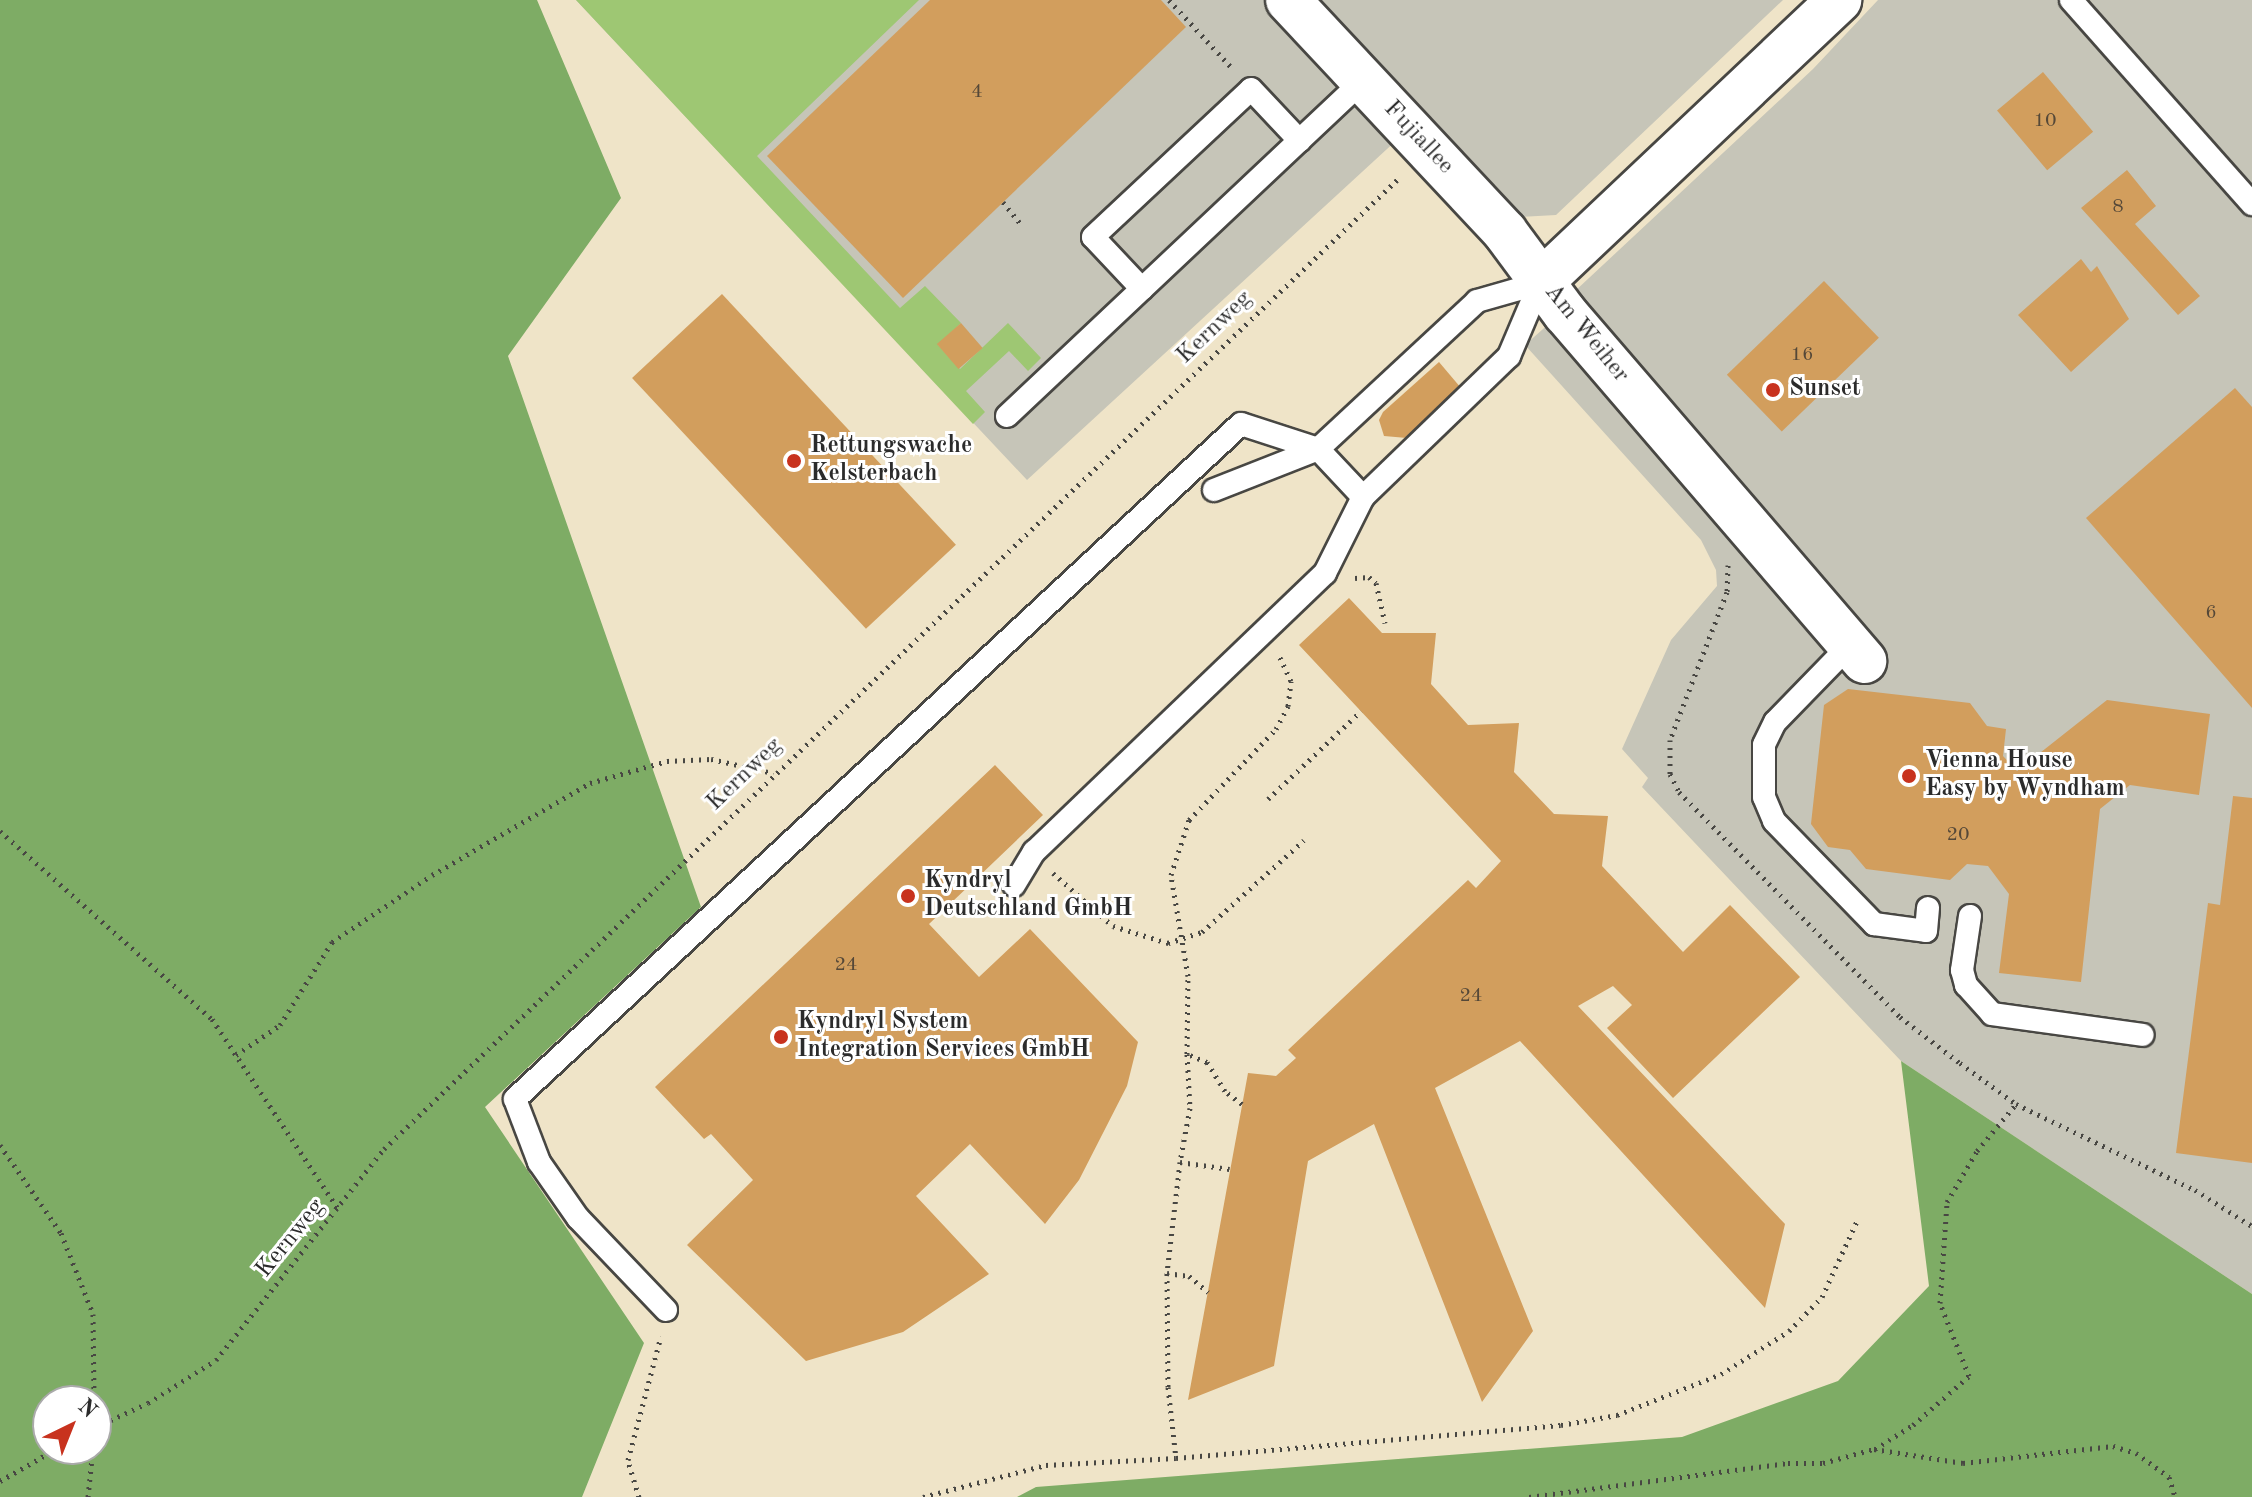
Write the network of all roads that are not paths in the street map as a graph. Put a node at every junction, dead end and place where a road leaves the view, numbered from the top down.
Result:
1 (1288, 0) edge
2 (1839, 0) edge
3 (2071, 0) edge
4 (1364, 80) junction
5 (1300, 141) junction
6 (2252, 204) edge
7 (1540, 283) junction
8 (1142, 289) junction
9 (1007, 416) dead end
10 (1318, 449) junction
11 (1214, 490) dead end
12 (1363, 497) junction
13 (1857, 653) joint
14 (1014, 885) dead end
15 (1928, 908) dead end
16 (1970, 916) dead end
17 (2143, 1035) dead end
18 (666, 1310) road end

1 - 4 street, Fujiallee
2 - 7 street, Am Weiher
3 - 6 lane
4 - 5 lane
4 - 7 street, Fujiallee
5 - 8 lane
5 - 8 lane
7 - 10 lane
7 - 12 lane
7 - 13 street, Am Weiher
8 - 9 lane
10 - 11 lane
10 - 12 lane
10 - 18 lane
12 - 14 lane
13 - 15 lane
16 - 17 lane

